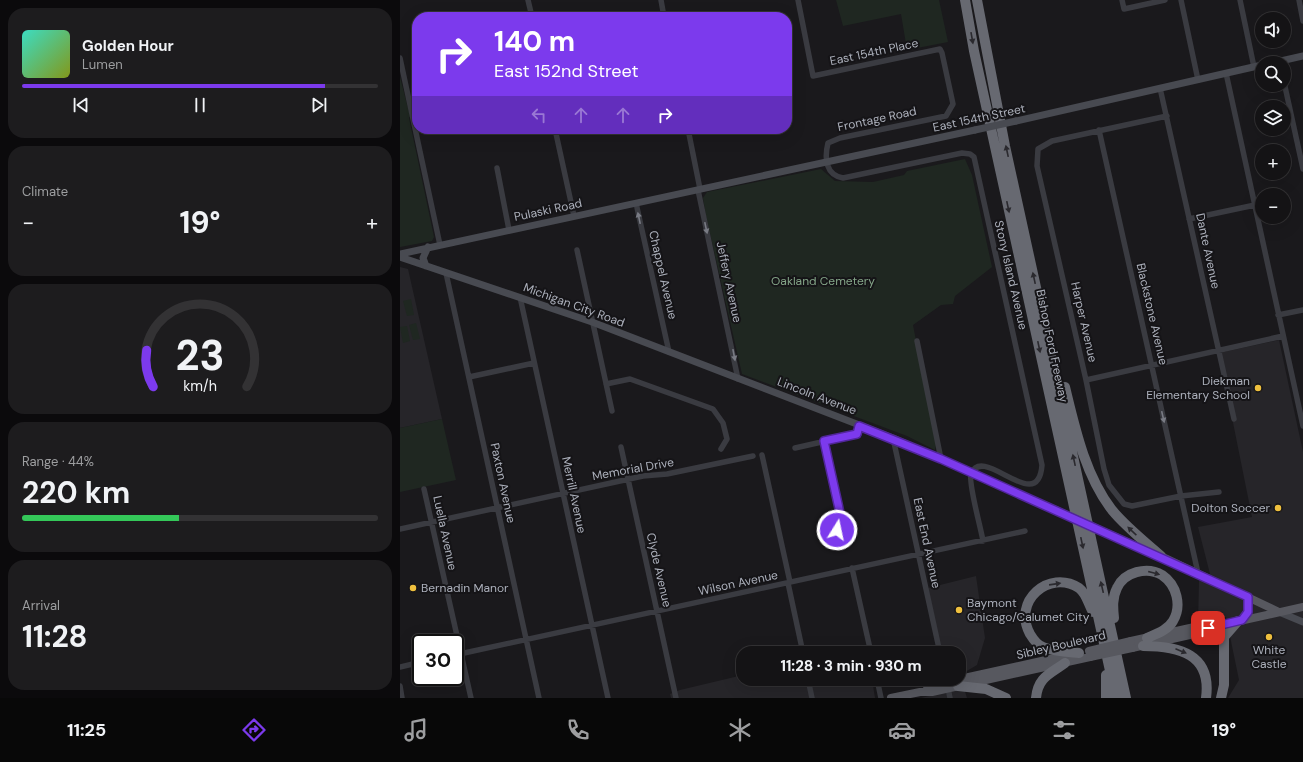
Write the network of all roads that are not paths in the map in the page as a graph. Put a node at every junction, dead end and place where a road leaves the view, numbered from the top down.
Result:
1 (528, 0) edge
2 (661, 0) edge
3 (798, 0) edge
4 (965, 0) edge
5 (977, 0) edge
6 (1122, 0) edge
7 (1165, 0) edge
8 (1181, 0) edge
9 (1240, 0) edge
10 (1299, 0) edge
11 (531, 12) edge
12 (663, 12) edge
13 (1303, 21) edge
14 (1303, 56) edge
15 (400, 58) edge
16 (1291, 59) edge
17 (1254, 67) joint
18 (1226, 73) junction
19 (1198, 80) junction
20 (1160, 88) junction
21 (1286, 92) edge
22 (948, 112) joint
23 (412, 114) edge
24 (1166, 116) junction
25 (1099, 130) junction
26 (416, 134) edge
27 (556, 134) edge
28 (689, 134) edge
29 (826, 162) junction
30 (497, 168) dead end
31 (1303, 169) edge
32 (699, 189) junction
33 (636, 203) junction
34 (1255, 205) joint
35 (574, 216) junction
36 (1189, 219) junction
37 (1259, 224) edge
38 (509, 230) junction
39 (440, 245) junction
40 (428, 248) junction
41 (578, 250) dead end
42 (400, 254) edge
43 (400, 257) edge
44 (426, 266) junction
45 (446, 273) junction
46 (1038, 296) junction
47 (520, 297) junction
48 (1303, 310) edge
49 (1278, 315) junction
50 (592, 322) junction
51 (1283, 336) junction
52 (917, 341) dead end
53 (1218, 350) junction
54 (669, 352) junction
55 (534, 363) junction
56 (1152, 365) junction
57 (469, 377) junction
58 (738, 379) junction
59 (1086, 380) junction
60 (606, 384) junction
61 (612, 411) dead end
62 (1234, 419) dead end
63 (859, 426) junction
64 (1303, 426) edge
65 (893, 438) junction
66 (824, 441) junction
67 (621, 447) dead end
68 (795, 448) dead end
69 (721, 449) dead end
70 (762, 455) dead end
71 (753, 456) dead end
72 (941, 459) junction
73 (972, 473) junction
74 (628, 480) junction
75 (424, 489) dead end
76 (1219, 492) dead end
77 (563, 494) junction
78 (1181, 496) junction
79 (498, 508) junction
80 (432, 522) junction
81 (842, 522) dead end
82 (400, 529) edge
83 (1025, 532) dead end
84 (983, 540) junction
85 (918, 555) junction
86 (1161, 556) junction
87 (852, 568) junction
88 (1198, 573) junction
89 (789, 583) junction
90 (1248, 597) junction
91 (1303, 607) edge
92 (657, 611) junction
93 (1280, 612) junction
94 (1240, 621) junction
95 (1303, 622) edge
96 (1100, 624) junction
97 (592, 625) junction
98 (454, 634) edge
99 (1113, 638) junction
100 (526, 639) junction
101 (1145, 642) junction
102 (802, 646) edge
103 (869, 646) edge
104 (938, 646) edge
105 (464, 653) edge
106 (1086, 654) junction
107 (1107, 657) junction
108 (1065, 663) junction
109 (412, 664) edge
110 (400, 667) edge
111 (464, 674) edge
112 (1122, 679) junction
113 (966, 680) edge
114 (966, 681) edge
115 (400, 686) edge
116 (809, 686) edge
117 (878, 686) edge
118 (942, 686) edge
119 (949, 686) edge
120 (964, 686) edge
121 (402, 698) edge
122 (471, 698) edge
123 (539, 698) edge
124 (608, 698) edge
125 (676, 698) edge
126 (812, 698) edge
127 (881, 698) edge
128 (892, 698) edge
129 (950, 698) edge
130 (1006, 698) edge
131 (1036, 698) edge
132 (1106, 698) edge
133 (1116, 698) edge
134 (1126, 698) edge
135 (1131, 698) edge
136 (1206, 698) edge
137 (1221, 698) edge

1 - 11 street
2 - 12 street
3 - 22 street, East 154th Place
4 -> 96 highway, Bishop Ford Freeway
46 -> 5 highway, Bishop Ford Freeway
6 - 7 street
8 - 19 street
9 - 17 street
10 - 13 street
14 - 16 street
15 - 23 street
17 - 18 street, East 154th Street
18 - 19 street, East 154th Street
18 - 34 street
19 - 20 street, East 154th Street
20 - 24 street, Dante Avenue
20 - 29 street, East 154th Street, bridge
21 - 31 street
22 - 29 street, Frontage Road
24 - 25 street
24 - 36 street, Dante Avenue
25 - 56 street, Blackstone Avenue
25 - 59 street, Harper Avenue
26 - 39 street
27 - 35 street
28 - 32 street
29 - 32 street, East 154th Street
29 - 73 street, Stony Island Avenue
30 - 38 street
32 - 33 street, Pulaski Road
32 -> 58 street, Jeffery Avenue
33 - 35 street, Pulaski Road
54 -> 33 street, Chappel Avenue
34 - 36 street
35 - 38 street, Pulaski Road
36 - 53 street, Dante Avenue
37 - 49 street
38 - 39 street, Pulaski Road
39 - 40 street, Pulaski Road
40 - 42 street, Pulaski Road
40 - 44 street
41 - 50 street
43 - 44 street, Michigan City Road
44 - 45 street, Michigan City Road
45 - 47 street, Michigan City Road
45 - 57 street, Paxton Avenue
86 -> 46 highway
99 -> 46 highway, Bishop Ford Freeway
47 - 50 street, Michigan City Road
47 - 55 street, Merrill Avenue
48 - 49 street
49 - 51 street
50 - 54 street, Michigan City Road
50 - 60 street
51 - 53 street
51 - 64 street
52 - 72 street
53 - 56 street
53 - 62 street, Dante Avenue
54 - 58 street, Michigan City Road
55 - 57 street
55 - 77 street, Merrill Avenue
56 - 59 street
56 -> 78 street, Blackstone Avenue
57 - 79 street, Paxton Avenue
58 - 63 street, Lincoln Avenue
59 - 78 street, Harper Avenue
60 - 61 street
60 - 69 street
63 - 65 street, Lincoln Avenue
63 - 66 street
65 - 72 street, Lincoln Avenue
65 - 85 street, East End Avenue
66 - 68 street
66 - 81 street
67 - 74 street, Clyde Avenue
70 - 89 street
71 - 74 street, Memorial Drive
72 - 73 street, Lincoln Avenue
73 - 84 street
73 - 86 street, Lincoln Avenue, bridge
74 - 77 street, Memorial Drive
74 - 92 street, Clyde Avenue
75 - 80 street, Luella Avenue
76 - 78 street
77 - 79 street, Memorial Drive
77 - 97 street, Merrill Avenue
78 - 88 street, Blackstone Avenue
79 - 80 street, Memorial Drive
79 - 100 street, Paxton Avenue
80 - 82 street, Memorial Drive
80 - 98 street, Luella Avenue
83 - 84 street, Wilson Avenue
84 - 85 street, Wilson Avenue
85 - 87 street, Wilson Avenue
85 - 104 street, East End Avenue
86 - 88 main road, Lincoln Avenue
87 - 89 street, Wilson Avenue
87 - 103 street
88 - 90 main road, Lincoln Avenue
89 - 92 street, Wilson Avenue
89 - 102 street
90 - 93 main road, Lincoln Avenue
90 - 94 main road
91 - 93 main road
92 - 97 street, Wilson Avenue
92 - 125 street, Clyde Avenue
93 - 94 main road
93 - 95 street, Lincoln Avenue
94 - 101 main road
94 - 137 highway
106 -> 96 highway
96 - 107 highway, Bishop Ford Freeway
97 - 100 street, Wilson Avenue
97 - 124 street, Merrill Avenue
99 -> 101 highway
99 - 112 highway, Bishop Ford Freeway
100 - 105 street, Wilson Avenue
100 - 123 street, Paxton Avenue
101 - 106 main road, bridge
101 -> 136 highway
106 - 108 main road, Sibley Boulevard
106 - 113 main road, Sibley Boulevard
107 - 132 highway
107 - 133 highway, Bishop Ford Freeway
108 - 114 main road, Sibley Boulevard
108 - 131 highway
109 - 110 street
111 - 122 street, Luella Avenue
112 - 134 highway, Bishop Ford Freeway
112 - 135 highway
115 - 121 street
116 - 126 street
117 - 127 street
118 - 128 main road, Sibley Boulevard
119 - 129 street
120 - 130 highway

